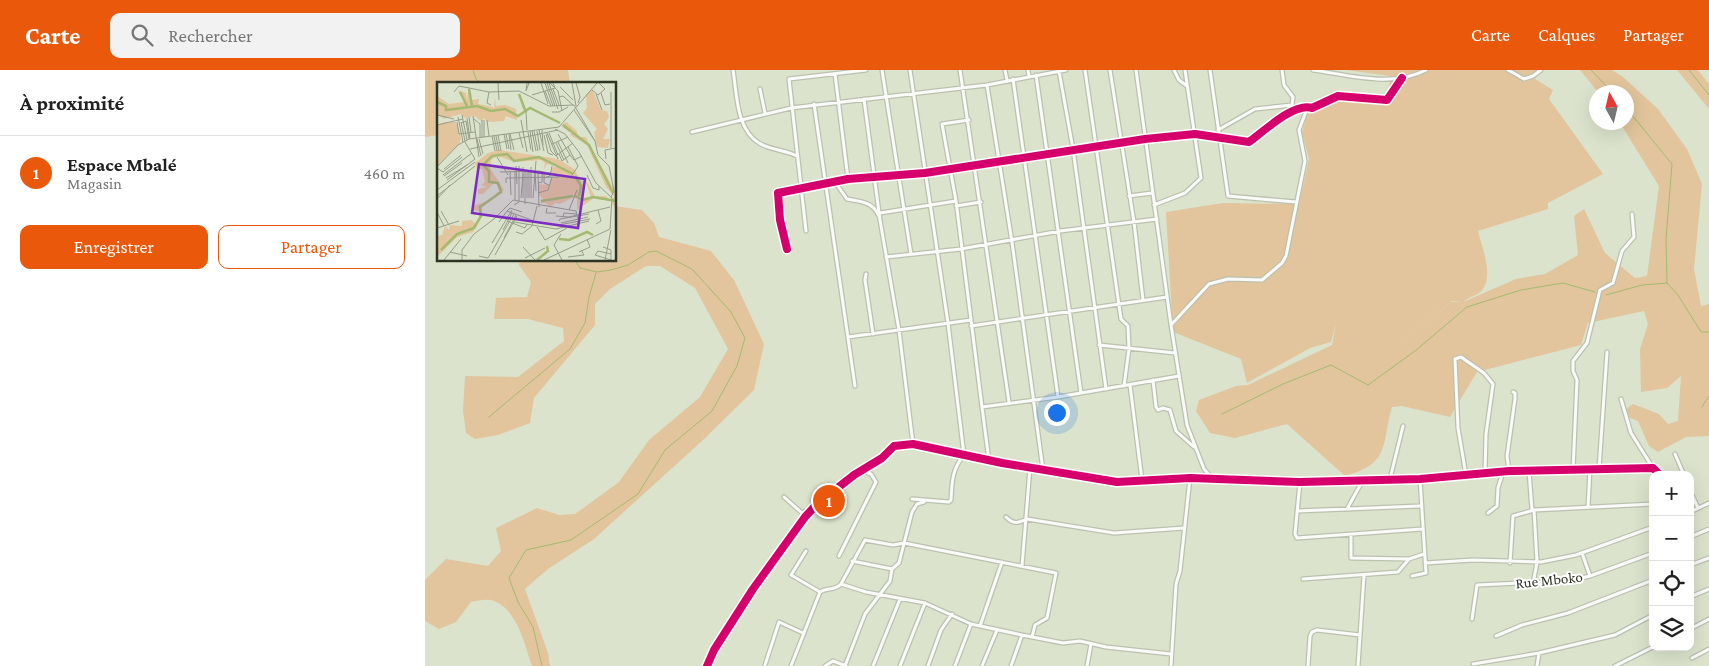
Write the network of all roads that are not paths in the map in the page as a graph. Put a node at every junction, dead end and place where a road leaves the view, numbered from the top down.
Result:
1 (733, 70) edge
2 (866, 70) edge
3 (882, 70) edge
4 (910, 70) edge
5 (961, 70) edge
6 (1005, 70) edge
7 (1028, 70) edge
8 (1066, 70) edge
9 (1085, 70) edge
10 (1110, 70) edge
11 (1136, 70) edge
12 (1174, 70) edge
13 (1185, 70) edge
14 (1210, 70) edge
15 (1282, 70) edge
16 (1313, 70) edge
17 (1426, 70) edge
18 (1508, 70) edge
19 (1541, 70) edge
20 (1059, 71) edge
21 (835, 74) junction
22 (1036, 75) junction
23 (1029, 76) junction
24 (1402, 78) junction
25 (1013, 79) junction
26 (1007, 80) junction
27 (987, 85) junction
28 (963, 86) junction
29 (1188, 86) junction
30 (760, 89) dead end
31 (914, 94) junction
32 (887, 96) junction
33 (864, 99) junction
34 (838, 102) junction
35 (814, 104) junction
36 (1308, 106) junction
37 (791, 108) junction
38 (765, 113) junction
39 (741, 119) junction
40 (969, 120) junction
41 (1218, 130) junction
42 (691, 132) dead end
43 (1195, 134) junction
44 (1219, 138) junction
45 (1145, 139) junction
46 (1120, 142) junction
47 (1096, 146) junction
48 (1073, 149) junction
49 (1047, 154) junction
50 (797, 156) junction
51 (1024, 156) junction
52 (1000, 161) junction
53 (975, 165) junction
54 (951, 168) junction
55 (925, 173) junction
56 (899, 174) junction
57 (874, 176) junction
58 (849, 179) junction
59 (835, 182) junction
60 (827, 184) junction
61 (801, 187) junction
62 (1152, 193) junction
63 (1129, 196) junction
64 (981, 202) junction
65 (1296, 202) junction
66 (956, 204) junction
67 (1154, 205) junction
68 (929, 206) junction
69 (903, 209) junction
70 (879, 213) junction
71 (1633, 214) dead end
72 (1157, 219) junction
73 (881, 220) junction
74 (1134, 222) junction
75 (1108, 226) junction
76 (1084, 228) junction
77 (806, 231) dead end
78 (1060, 231) junction
79 (1035, 236) junction
80 (1012, 242) junction
81 (988, 245) junction
82 (787, 249) dead end
83 (961, 249) junction
84 (936, 252) junction
85 (911, 254) junction
86 (886, 257) junction
87 (866, 274) dead end
88 (1167, 297) junction
89 (1143, 300) junction
90 (1119, 304) junction
91 (1095, 308) junction
92 (1071, 313) junction
93 (1047, 316) junction
94 (1022, 319) junction
95 (971, 320) junction
96 (997, 322) junction
97 (948, 323) junction
98 (1171, 325) junction
99 (971, 326) junction
100 (899, 330) junction
101 (873, 334) junction
102 (848, 337) junction
103 (1099, 345) junction
104 (1129, 349) junction
105 (1607, 352) dead end
106 (1175, 353) junction
107 (1179, 376) junction
108 (1153, 380) junction
109 (1129, 385) junction
110 (855, 386) dead end
111 (1124, 386) junction
112 (1106, 389) junction
113 (1513, 392) dead end
114 (1081, 393) junction
115 (1058, 397) junction
116 (1035, 399) junction
117 (1621, 399) dead end
118 (1009, 402) junction
119 (982, 406) junction
120 (1403, 426) dead end
121 (913, 444) junction
122 (1195, 447) junction
123 (1675, 454) dead end
124 (964, 455) junction
125 (989, 461) junction
126 (1030, 468) junction
127 (1653, 468) junction
128 (1590, 469) junction
129 (1599, 469) junction
130 (1043, 470) junction
131 (1573, 470) junction
132 (860, 471) junction
133 (1509, 471) junction
134 (1656, 471) edge
135 (1682, 471) edge
136 (1503, 472) junction
137 (1529, 472) junction
138 (1485, 474) junction
139 (1466, 475) junction
140 (1190, 478) junction
141 (1214, 479) junction
142 (1390, 479) junction
143 (1420, 479) junction
144 (1142, 480) junction
145 (1363, 480) junction
146 (1300, 482) junction
147 (784, 497) dead end
148 (912, 499) dead end
149 (1694, 500) edge
150 (929, 502) junction
151 (1709, 503) edge
152 (817, 504) junction
153 (1649, 504) edge
154 (1421, 506) junction
155 (1589, 507) junction
156 (1698, 508) junction
157 (1346, 509) junction
158 (1533, 510) junction
159 (1694, 510) edge
160 (1297, 511) junction
161 (1488, 513) dead end
162 (1006, 517) dead end
163 (1027, 519) junction
164 (1184, 528) junction
165 (1649, 528) edge
166 (1422, 529) junction
167 (1709, 530) edge
168 (1351, 534) junction
169 (1694, 536) edge
170 (905, 543) junction
171 (806, 551) dead end
172 (1582, 553) junction
173 (1424, 554) junction
174 (1649, 554) edge
175 (839, 556) dead end
176 (1709, 558) edge
177 (1409, 559) junction
178 (852, 561) junction
179 (1002, 562) junction
180 (1537, 562) junction
181 (1425, 563) junction
182 (1510, 563) junction
183 (1694, 564) edge
184 (1021, 566) junction
185 (893, 569) junction
186 (1364, 575) junction
187 (1412, 576) dead end
188 (1590, 576) junction
189 (1303, 578) dead end
190 (1649, 582) edge
191 (841, 584) junction
192 (1533, 584) junction
193 (1709, 589) edge
194 (820, 592) junction
195 (878, 594) junction
196 (1694, 595) edge
197 (900, 599) junction
198 (925, 603) junction
199 (952, 614) junction
200 (1649, 617) edge
201 (1472, 619) dead end
202 (1709, 619) edge
203 (971, 624) junction
204 (980, 626) junction
205 (1694, 627) edge
206 (997, 630) junction
207 (803, 633) junction
208 (1021, 635) junction
209 (1360, 635) junction
210 (1496, 636) dead end
211 (1032, 637) junction
212 (1091, 644) junction
213 (1649, 649) edge
214 (1709, 649) edge
215 (1539, 653) junction
216 (1171, 654) junction
217 (1692, 658) dead end
218 (1473, 664) dead end
219 (765, 665) edge
220 (707, 666) edge
221 (791, 666) edge
222 (825, 666) edge
223 (845, 666) edge
224 (873, 666) edge
225 (900, 666) edge
226 (928, 666) edge
227 (955, 666) edge
228 (982, 666) edge
229 (1011, 666) edge
230 (1087, 666) edge
231 (1171, 666) edge
232 (1308, 666) edge
233 (1359, 666) edge
234 (1537, 666) edge
235 (1615, 666) edge

1 - 39 street
2 - 21 street
3 - 32 street
4 - 31 street
5 - 28 street
6 - 26 street
7 - 23 street
8 - 20 street
9 - 47 street
10 - 46 street
11 - 45 street
12 - 29 street
13 - 29 street
14 - 41 street
15 - 41 street
16 - 24 street
17 - 24 street
18 - 19 street
20 - 22 street
20 - 48 street
21 - 34 street
21 - 37 street
22 - 23 street
22 - 49 street
23 - 25 street
24 - 36 street
25 - 26 street
25 - 51 street
26 - 27 street
27 - 28 street
27 - 52 street
28 - 31 street
28 - 40 street
29 - 43 street
30 - 38 street
31 - 32 street
31 - 55 street
32 - 33 street
32 - 56 street
33 - 34 street
33 - 57 street
34 - 35 street
34 - 58 street
35 - 37 street
35 - 60 street
36 - 44 street
36 - 65 street
37 - 38 street
37 - 50 street
38 - 39 street
39 - 42 street
39 - 50 street
40 - 53 street
40 - 54 street
41 - 44 street
43 - 44 street
43 - 45 street
43 - 67 street
44 - 65 street
45 - 46 street
45 - 62 street
46 - 47 street
46 - 63 street
47 - 48 street
47 - 75 street
48 - 49 street
48 - 76 street
49 - 51 street
49 - 78 street
50 - 61 street
51 - 52 street
51 - 79 street
52 - 53 street
52 - 80 street
53 - 54 street
53 - 64 street
54 - 55 street
54 - 66 street
55 - 56 street
55 - 68 street
56 - 57 street
56 - 69 street
57 - 58 street
57 - 70 street
58 - 59 street
59 - 60 street
59 - 73 street
60 - 61 street
60 - 102 street
61 - 77 street
61 - 82 street
62 - 63 street
62 - 67 street
63 - 74 street
64 - 66 street
64 - 81 street
65 - 98 street
66 - 68 street
66 - 83 street
67 - 72 street
68 - 69 street
68 - 84 street
69 - 70 street
69 - 85 street
70 - 73 street
71 - 131 street
72 - 74 street
72 - 88 street
73 - 86 street
74 - 75 street
74 - 89 street
75 - 76 street
75 - 90 street
76 - 78 street
76 - 91 street
78 - 79 street
78 - 92 street
79 - 80 street
79 - 93 street
80 - 81 street
80 - 94 street
81 - 83 street
81 - 96 street
83 - 84 street
83 - 95 street
84 - 85 street
84 - 97 street
85 - 86 street
86 - 100 street
87 - 101 street
88 - 89 street
88 - 98 street
89 - 90 street
90 - 91 street
90 - 104 street
91 - 92 street
91 - 103 street
92 - 93 street
92 - 114 street
93 - 94 street
93 - 115 street
94 - 96 street
94 - 116 street
95 - 97 street
95 - 99 street
96 - 99 street
96 - 118 street
97 - 100 street
97 - 124 street
98 - 106 street
99 - 119 street
100 - 101 street
100 - 121 street
101 - 102 street
102 - 110 street
103 - 104 street
103 - 112 street
104 - 106 street
104 - 111 street
105 - 129 street
106 - 107 street
107 - 108 street
107 - 122 street
108 - 109 street
108 - 122 street
109 - 111 street
109 - 144 street
111 - 112 street
112 - 114 street
113 - 133 street
114 - 115 street
115 - 116 street
116 - 118 street
116 - 130 street
117 - 127 street
118 - 119 street
119 - 125 street
120 - 142 street
121 - 124 street
121 - 132 street
122 - 141 street
123 - 135 street
124 - 125 street
124 - 150 street
125 - 126 street
126 - 130 street
126 - 163 street
127 - 129 street
127 - 134 street
128 - 129 street
128 - 131 street
128 - 155 street
130 - 144 street
131 - 137 street
132 - 152 street
132 - 175 street
133 - 136 street
133 - 137 street
136 - 138 street
136 - 161 street
137 - 158 street
138 - 139 street
138 - 139 street
139 - 143 street
140 - 141 street
140 - 144 street
140 - 164 street
141 - 146 street
142 - 143 street
142 - 145 street
143 - 154 street
145 - 146 street
145 - 157 street
146 - 160 street
147 - 152 street
148 - 150 street
149 - 156 street
150 - 170 street
151 - 156 street
152 - 220 street
153 - 155 street
154 - 157 street
154 - 166 street
155 - 158 street
156 - 159 street
157 - 160 street
158 - 180 street
158 - 182 street
160 - 168 street
162 - 163 street
163 - 164 street
163 - 184 street
164 - 216 street
165 - 172 street
166 - 168 street
166 - 173 street
167 - 169 street
168 - 177 street
170 - 178 street
170 - 179 street
170 - 185 street
171 - 194 street
172 - 180 street
172 - 188 street
173 - 177 street
173 - 181 street
174 - 188 street, Rue Mboko
176 - 183 street
177 - 186 street
178 - 185 street
178 - 191 street
179 - 184 street
179 - 204 street
180 - 182 street
180 - 192 street
181 - 182 street
181 - 187 street
184 - 211 street
185 - 195 street
186 - 189 street
186 - 209 street
188 - 192 street, Rue Mboko
190 - 210 street
191 - 194 street
191 - 195 street
192 - 201 street, Rue Mboko
193 - 196 street
194 - 207 street
195 - 197 street
195 - 223 street
197 - 198 street
197 - 224 street
198 - 199 street
198 - 225 street
199 - 203 street
199 - 226 street
200 - 215 street
202 - 205 street
203 - 204 street
203 - 227 street
204 - 206 street
206 - 208 street
206 - 228 street
207 - 219 street
207 - 221 street
208 - 211 street
208 - 229 street
209 - 232 street
209 - 233 street
211 - 212 street
212 - 216 street
212 - 230 street
213 - 235 street
214 - 217 street
215 - 218 street
215 - 234 street
216 - 231 street
222 - 223 street

